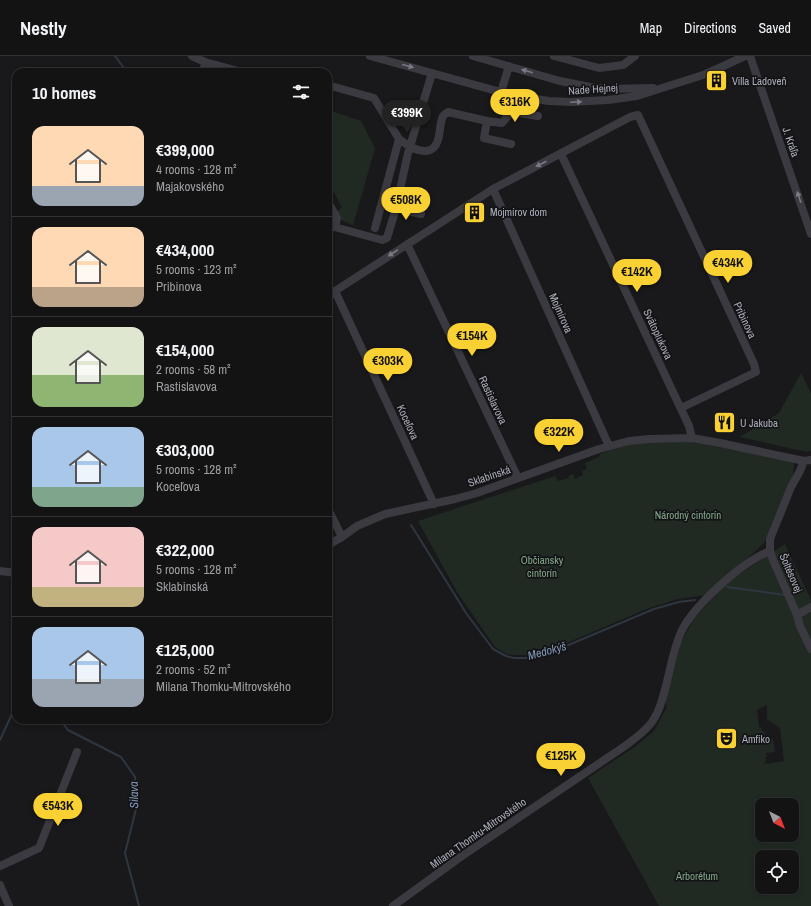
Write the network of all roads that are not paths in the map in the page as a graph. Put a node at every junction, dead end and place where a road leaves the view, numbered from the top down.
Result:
1 (192, 56) edge
2 (370, 56) edge
3 (473, 56) edge
4 (554, 56) edge
5 (636, 56) edge
6 (745, 56) edge
7 (750, 56) edge
8 (205, 62) junction
9 (509, 66) junction
10 (204, 68) edge
11 (227, 68) edge
12 (432, 73) junction
13 (332, 86) edge
14 (662, 87) junction
15 (501, 92) junction
16 (538, 116) dead end
17 (487, 121) junction
18 (399, 139) junction
19 (511, 144) dead end
20 (410, 148) junction
21 (561, 154) junction
22 (493, 189) junction
23 (396, 208) junction
24 (332, 209) edge
25 (421, 214) dead end
26 (333, 226) joint
27 (375, 228) dead end
28 (811, 234) edge
29 (407, 244) junction
30 (332, 293) edge
31 (332, 296) edge
32 (681, 408) junction
33 (692, 438) junction
34 (609, 446) junction
35 (807, 460) edge
36 (518, 478) junction
37 (434, 504) junction
38 (332, 517) edge
39 (342, 537) junction
40 (332, 543) edge
41 (770, 551) junction
42 (0, 571) edge
43 (12, 572) edge
44 (811, 607) edge
45 (797, 615) junction
46 (811, 649) edge
47 (77, 752) dead end
48 (0, 866) edge
49 (0, 885) edge
50 (9, 906) edge
51 (393, 906) edge

1 - 8 street
2 -> 12 street, Nade Hejnej
3 - 9 street, Nade Hejnej
4 - 5 street
6 - 14 street, Nade Hejnej
28 -> 7 street, J. Kráľa
8 - 10 street
8 - 11 street
14 -> 9 street, Nade Hejnej
9 - 15 street
12 - 15 street, Nade Hejnej
12 - 20 street
13 - 18 street
15 -> 14 street, Nade Hejnej
16 - 17 street
17 - 19 street
17 - 20 street
18 - 20 street
18 - 27 street
20 - 23 street
21 -> 22 street
21 - 32 street, Svätoplukova
21 - 32 street, Pribinova
22 - 29 street
22 - 34 street, Mojmírova
23 - 25 street
23 - 26 street
24 - 26 street
29 -> 30 street
29 - 36 street, Rastislavova
31 - 37 street, Koceľova
32 - 33 street, Svätoplukova
33 - 34 street, Sklabinská
33 - 35 street, Sklabinská
34 - 36 street, Sklabinská
35 - 41 street, Šoltésovej
36 - 37 street, Sklabinská
37 - 39 street, Sklabinská
38 - 39 street
39 - 40 street, Sklabinská
41 - 45 street, Šoltésovej
41 - 51 street, Milana Thomku-Mitrovského
42 - 43 street
44 - 45 street
45 - 46 street, Šoltésovej
47 - 48 street
49 - 50 street

